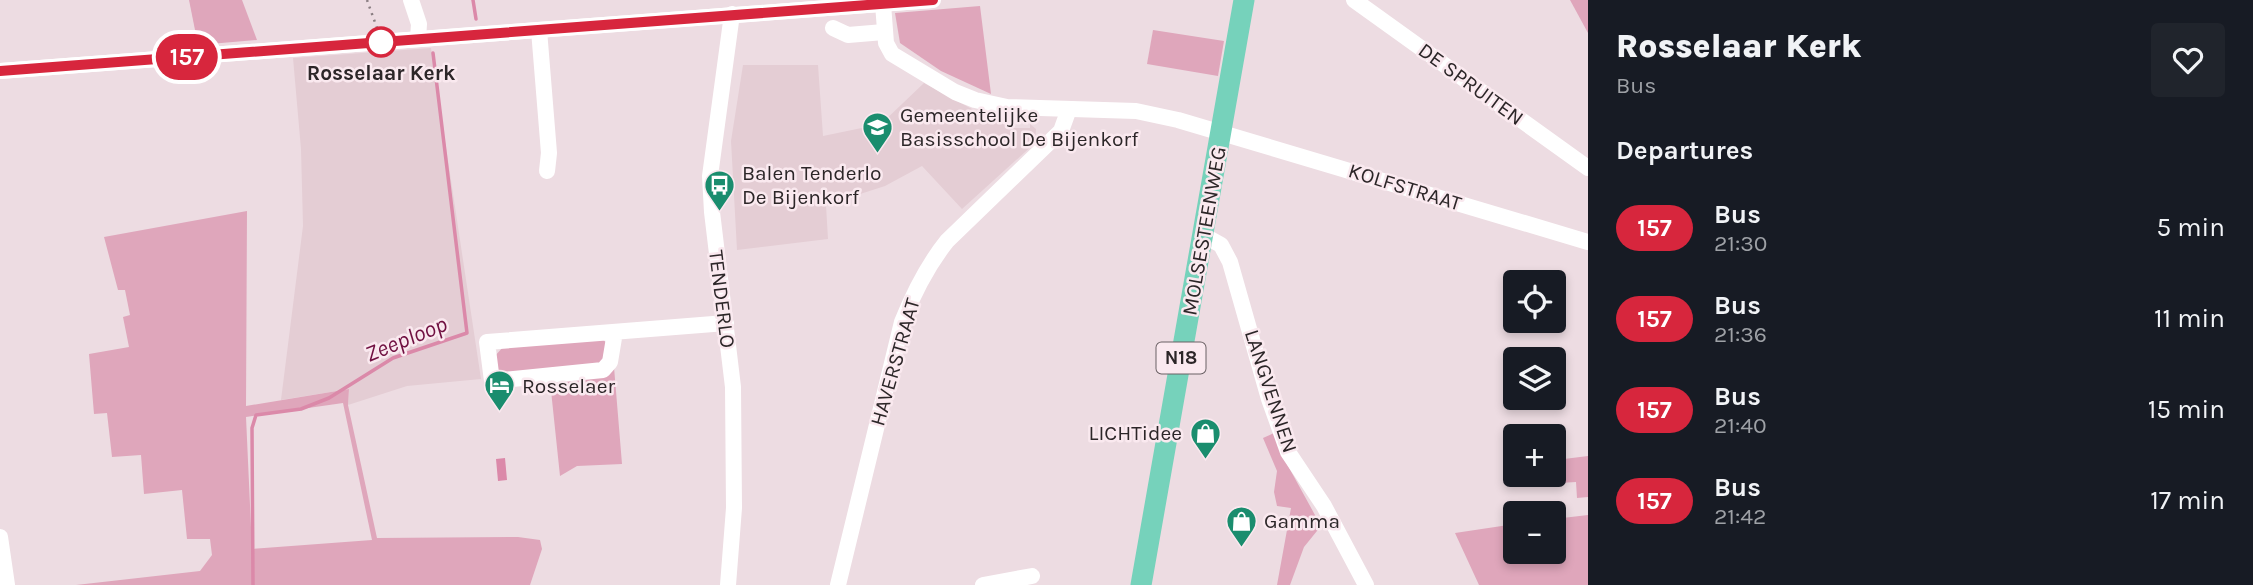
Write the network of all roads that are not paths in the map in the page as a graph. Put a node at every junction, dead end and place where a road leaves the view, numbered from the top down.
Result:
1 (411, 0) edge
2 (932, 0) edge
3 (1244, 0) edge
4 (910, 1) edge
5 (1365, 2) edge
6 (883, 4) junction
7 (739, 9) edge
8 (833, 28) dead end
9 (539, 30) junction
10 (884, 32) junction
11 (418, 39) junction
12 (0, 71) edge
13 (1069, 109) junction
14 (1221, 132) junction
15 (1588, 168) edge
16 (547, 171) dead end
17 (1203, 235) junction
18 (1588, 242) edge
19 (726, 323) junction
20 (615, 332) junction
21 (0, 537) edge
22 (1032, 576) dead end
23 (7, 585) edge
24 (728, 585) edge
25 (838, 585) edge
26 (983, 585) edge
27 (1141, 585) edge
28 (1366, 585) edge

1 - 11 street
2 - 4 street
3 - 14 main road, MOLSESTEENWEG / N18
4 - 6 street
5 - 15 street, DE SPRUITEN
6 - 7 street
6 - 10 street
7 - 9 street
7 - 19 street, TENDERLO
8 - 10 street
9 - 11 street
9 - 16 street
10 - 13 street, KOLFSTRAAT
11 - 12 street
13 - 14 street, KOLFSTRAAT
13 - 25 street, HAVERSTRAAT
14 - 17 main road, MOLSESTEENWEG / N18
14 - 18 street, KOLFSTRAAT
17 - 27 main road, MOLSESTEENWEG / N18
17 - 28 street, LANGVENNEN
19 - 20 street
19 - 24 street, TENDERLO
20 - 20 street
21 - 23 street
22 - 26 street

